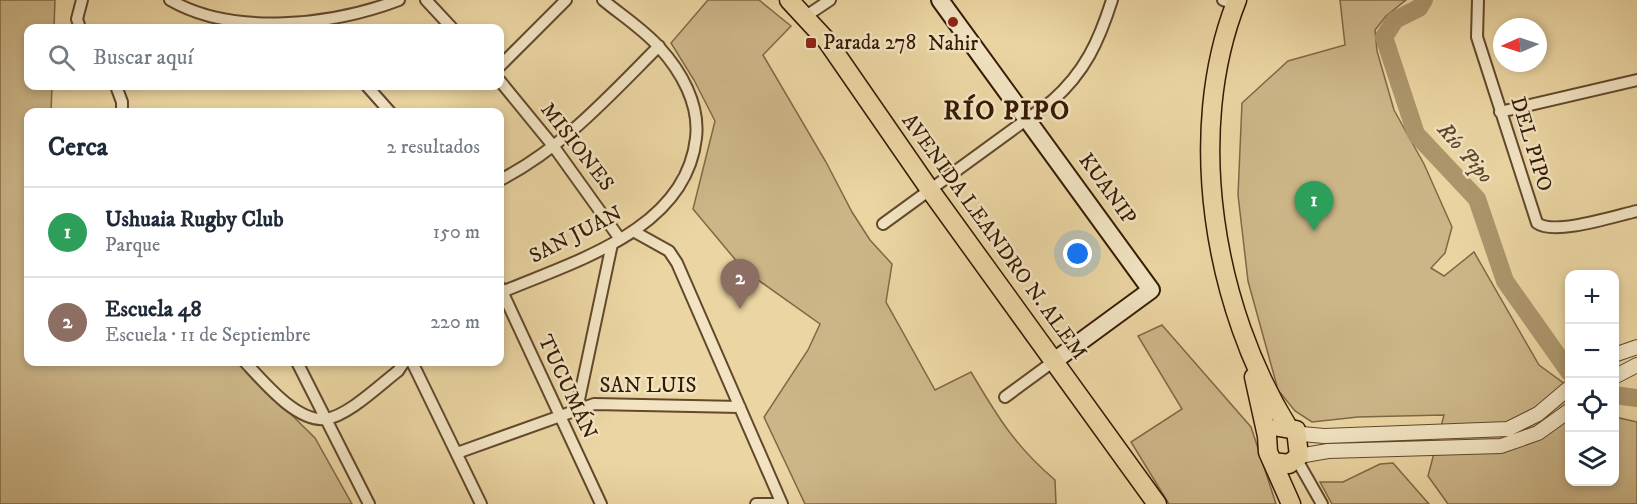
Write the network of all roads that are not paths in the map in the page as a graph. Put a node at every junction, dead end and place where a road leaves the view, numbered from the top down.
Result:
1 (82, 0) edge
2 (170, 0) edge
3 (399, 0) edge
4 (426, 0) edge
5 (566, 0) edge
6 (603, 0) edge
7 (789, 0) edge
8 (830, 0) edge
9 (940, 0) edge
10 (1112, 0) edge
11 (1478, 0) edge
12 (1231, 2) edge
13 (806, 16) junction
14 (79, 24) edge
15 (290, 24) edge
16 (322, 24) edge
17 (448, 24) edge
18 (659, 46) junction
19 (504, 62) edge
20 (1637, 80) edge
21 (504, 86) edge
22 (118, 90) edge
23 (371, 90) edge
24 (122, 108) edge
25 (386, 108) edge
26 (1500, 112) junction
27 (1029, 119) junction
28 (554, 147) junction
29 (504, 178) edge
30 (930, 190) junction
31 (1637, 211) edge
32 (883, 224) dead end
33 (633, 231) junction
34 (616, 241) junction
35 (504, 288) edge
36 (504, 296) edge
37 (1247, 343) junction
38 (1637, 347) edge
39 (1619, 353) edge
40 (1054, 361) junction
41 (1637, 365) edge
42 (249, 366) edge
43 (299, 366) edge
44 (401, 366) edge
45 (414, 366) edge
46 (1619, 374) edge
47 (1564, 392) edge
48 (1005, 397) dead end
49 (740, 407) junction
50 (576, 409) junction
51 (1565, 413) edge
52 (558, 415) junction
53 (325, 420) junction
54 (1292, 429) junction
55 (1267, 436) junction
56 (457, 453) junction
57 (1296, 459) junction
58 (1273, 462) junction
59 (369, 504) edge
60 (481, 504) edge
61 (601, 504) edge
62 (756, 504) edge
63 (782, 504) edge
64 (1157, 504) edge
65 (1293, 504) edge
66 (1322, 504) edge

1 - 14 street
2 - 15 street
3 - 16 street
4 - 17 street
5 - 19 street
6 - 18 street, SAN JUAN
7 - 13 main road, AVENIDA LEANDRO N. ALEM
8 - 13 street
9 - 27 main road, KUANIP
10 - 27 street
11 - 26 street, DEL PIPO
12 - 37 main road
13 - 30 main road, AVENIDA LEANDRO N. ALEM
18 - 28 street
18 - 33 street, SAN JUAN
20 - 26 street
21 - 28 street, MISIONES
22 - 24 street
23 - 25 street
26 - 31 street, DEL PIPO
27 - 30 street
27 - 40 main road, KUANIP
28 - 29 street
28 - 34 street, MISIONES
30 - 32 street
30 - 40 main road, AVENIDA LEANDRO N. ALEM
33 - 34 street, SAN JUAN
33 - 49 street
34 - 35 street, SAN JUAN
34 - 50 street
36 - 52 street, TUCUMÁN
37 - 54 main road
37 - 55 main road
38 - 39 street
40 - 48 street
40 - 64 main road, AVENIDA LEANDRO N. ALEM
41 - 46 street
42 - 53 street
43 - 53 street
44 - 53 street
45 - 56 street
47 - 54 street
49 - 50 street, SAN LUIS
49 - 63 street
50 - 52 street, SAN LUIS
51 - 57 street
52 - 56 street, SAN LUIS
52 - 61 street, TUCUMÁN
53 - 59 street
54 - 55 main road
54 - 57 main road
55 - 58 main road
56 - 60 street
57 - 58 main road
57 - 65 main road
57 - 66 street
58 - 65 main road
62 - 63 street

